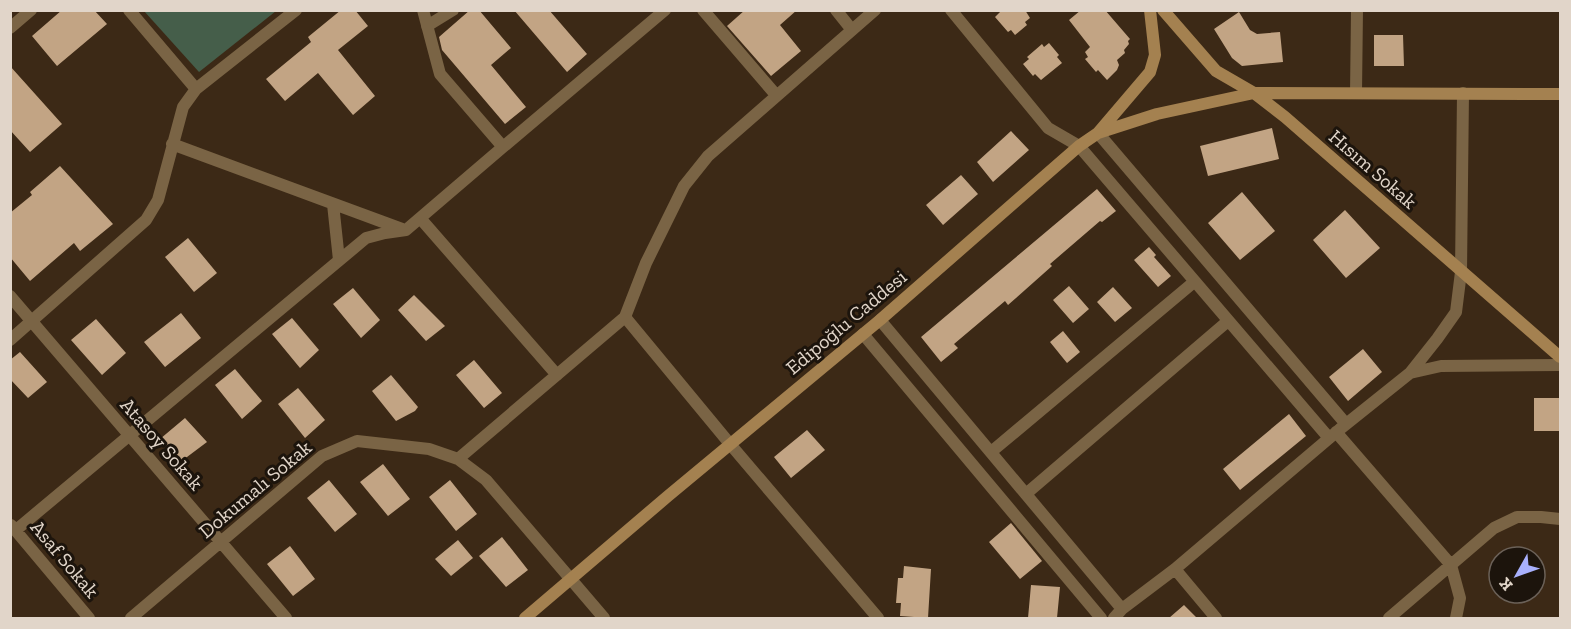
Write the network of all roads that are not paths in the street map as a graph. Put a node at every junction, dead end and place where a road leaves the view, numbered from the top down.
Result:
1 (32, 10) edge
2 (129, 10) edge
3 (297, 10) edge
4 (423, 10) edge
5 (453, 10) edge
6 (665, 10) edge
7 (703, 10) edge
8 (836, 10) edge
9 (875, 10) edge
10 (951, 10) edge
11 (1150, 10) edge
12 (1163, 10) edge
13 (1357, 10) edge
14 (427, 26) junction
15 (10, 28) edge
16 (852, 30) junction
17 (196, 89) junction
18 (1254, 93) junction
19 (1356, 93) junction
20 (1463, 93) junction
21 (1560, 94) edge
22 (776, 95) junction
23 (1098, 133) junction
24 (172, 144) junction
25 (1079, 146) junction
26 (502, 147) junction
27 (333, 204) junction
28 (420, 218) junction
29 (406, 230) junction
30 (339, 260) junction
31 (1461, 272) junction
32 (1194, 282) junction
33 (10, 296) edge
34 (625, 317) junction
35 (880, 320) junction
36 (1228, 321) junction
37 (32, 322) junction
38 (863, 334) junction
39 (10, 340) edge
40 (1560, 357) edge
41 (1560, 365) edge
42 (1410, 373) junction
43 (557, 375) junction
44 (1337, 431) junction
45 (129, 435) junction
46 (730, 444) junction
47 (991, 452) junction
48 (458, 459) junction
49 (1027, 493) junction
50 (1560, 519) edge
51 (13, 527) edge
52 (221, 543) junction
53 (1451, 565) junction
54 (1175, 569) junction
55 (569, 580) junction
56 (1118, 614) edge
57 (89, 618) edge
58 (131, 618) edge
59 (286, 618) edge
60 (525, 618) edge
61 (604, 618) edge
62 (878, 618) edge
63 (1101, 618) edge
64 (1216, 618) edge
65 (1389, 618) edge
66 (1456, 618) edge

1 - 15 street
2 - 17 street
3 - 17 street
4 - 14 street
5 - 14 street
6 - 26 street
7 - 22 street
8 - 16 street
9 - 16 street
10 - 25 street
11 - 23 street
12 - 18 street, Hısım Sokak
13 - 19 street
14 - 26 street
16 - 22 street
17 - 24 street
18 - 19 street, Edipoğlu Caddesi
18 - 23 street, Edipoğlu Caddesi
18 - 31 street, Hısım Sokak
19 - 20 street, Edipoğlu Caddesi
20 - 21 street, Edipoğlu Caddesi
20 - 31 street
22 - 34 street
23 - 25 street, Edipoğlu Caddesi
23 - 44 street
24 - 27 street
24 - 37 street
25 - 32 street
25 - 35 street, Edipoğlu Caddesi
26 - 28 street
27 - 29 street
27 - 30 street
28 - 29 street
28 - 43 street
29 - 30 street
30 - 45 street
31 - 40 street, Hısım Sokak
31 - 42 street
32 - 36 street
32 - 47 street
33 - 37 street, Atasoy Sokak
34 - 43 street
34 - 46 street
35 - 38 street, Edipoğlu Caddesi
35 - 47 street
36 - 44 street
36 - 49 street
37 - 39 street
37 - 45 street, Atasoy Sokak
38 - 46 street, Edipoğlu Caddesi
38 - 63 street
41 - 42 street
42 - 44 street
43 - 48 street
44 - 53 street
44 - 54 street
45 - 51 street
45 - 52 street, Atasoy Sokak
46 - 55 street, Edipoğlu Caddesi
46 - 62 street
47 - 49 street
48 - 52 street, Dokumalı Sokak
48 - 55 street, Dokumalı Sokak
49 - 56 street
50 - 53 street
51 - 57 street, Asaf Sokak
52 - 58 street, Dokumalı Sokak
52 - 59 street, Atasoy Sokak
53 - 65 street
53 - 66 street
54 - 56 street
54 - 64 street
55 - 60 street, Edipoğlu Caddesi
55 - 61 street, Dokumalı Sokak

